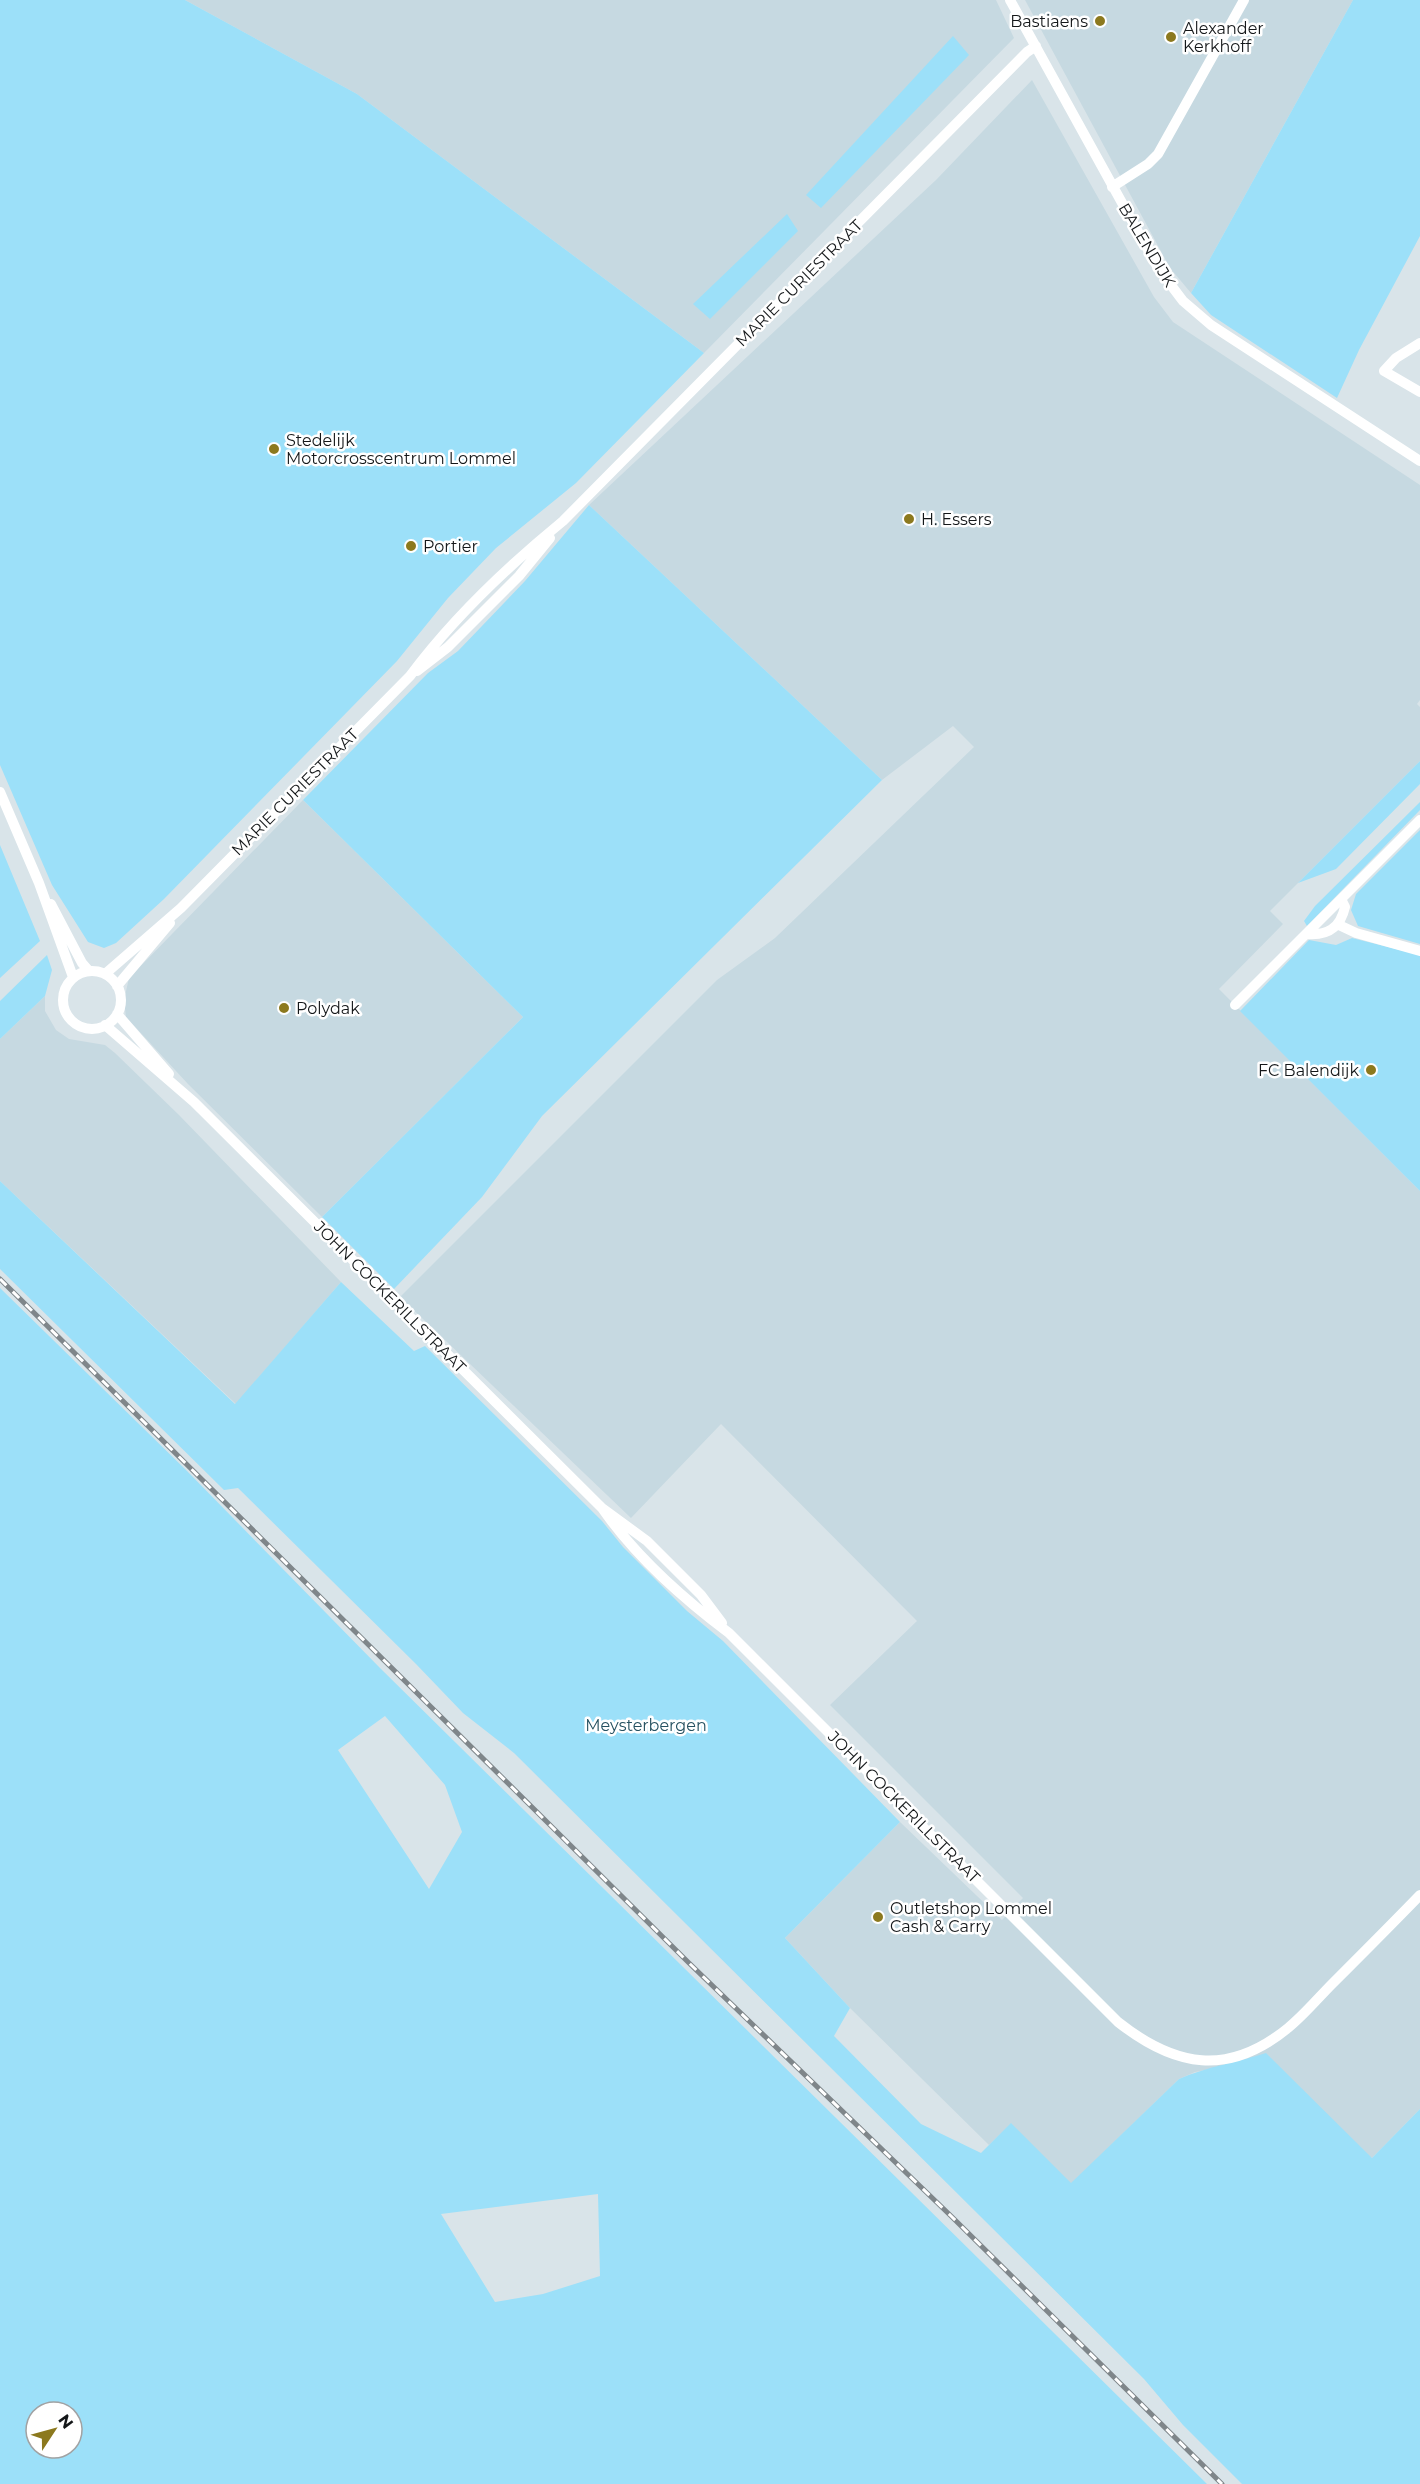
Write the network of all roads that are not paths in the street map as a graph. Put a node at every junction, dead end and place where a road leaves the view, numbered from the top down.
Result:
1 (1010, 0) edge
2 (1244, 0) edge
3 (1036, 46) junction
4 (1112, 187) junction
5 (1420, 343) edge
6 (1420, 392) edge
7 (1420, 461) edge
8 (0, 792) edge
9 (1420, 820) edge
10 (39, 883) junction
11 (1341, 899) junction
12 (181, 908) junction
13 (1339, 925) junction
14 (1306, 934) junction
15 (1420, 951) edge
16 (89, 971) junction
17 (105, 974) junction
18 (73, 977) junction
19 (117, 986) junction
20 (1235, 1005) dead end
21 (117, 1014) junction
22 (105, 1025) junction
23 (178, 1086) junction
24 (1420, 1895) edge

1 - 3 street, BALENDIJK
2 - 4 street
3 - 4 street, BALENDIJK
3 - 12 street, MARIE CURIESTRAAT
4 - 7 street, BALENDIJK
5 - 6 street
8 - 10 street
9 - 11 street
10 - 16 street
10 - 18 street
11 - 13 street
11 - 14 street
12 - 17 street
12 - 19 street
13 - 14 street
13 - 15 street
14 - 20 street
16 - 17 street
16 - 18 street
17 - 19 street
18 - 22 street
19 - 21 street
21 - 22 street
21 - 23 street, JOHN COCKERILLSTRAAT
22 - 23 street, JOHN COCKERILLSTRAAT
23 - 24 street, JOHN COCKERILLSTRAAT

